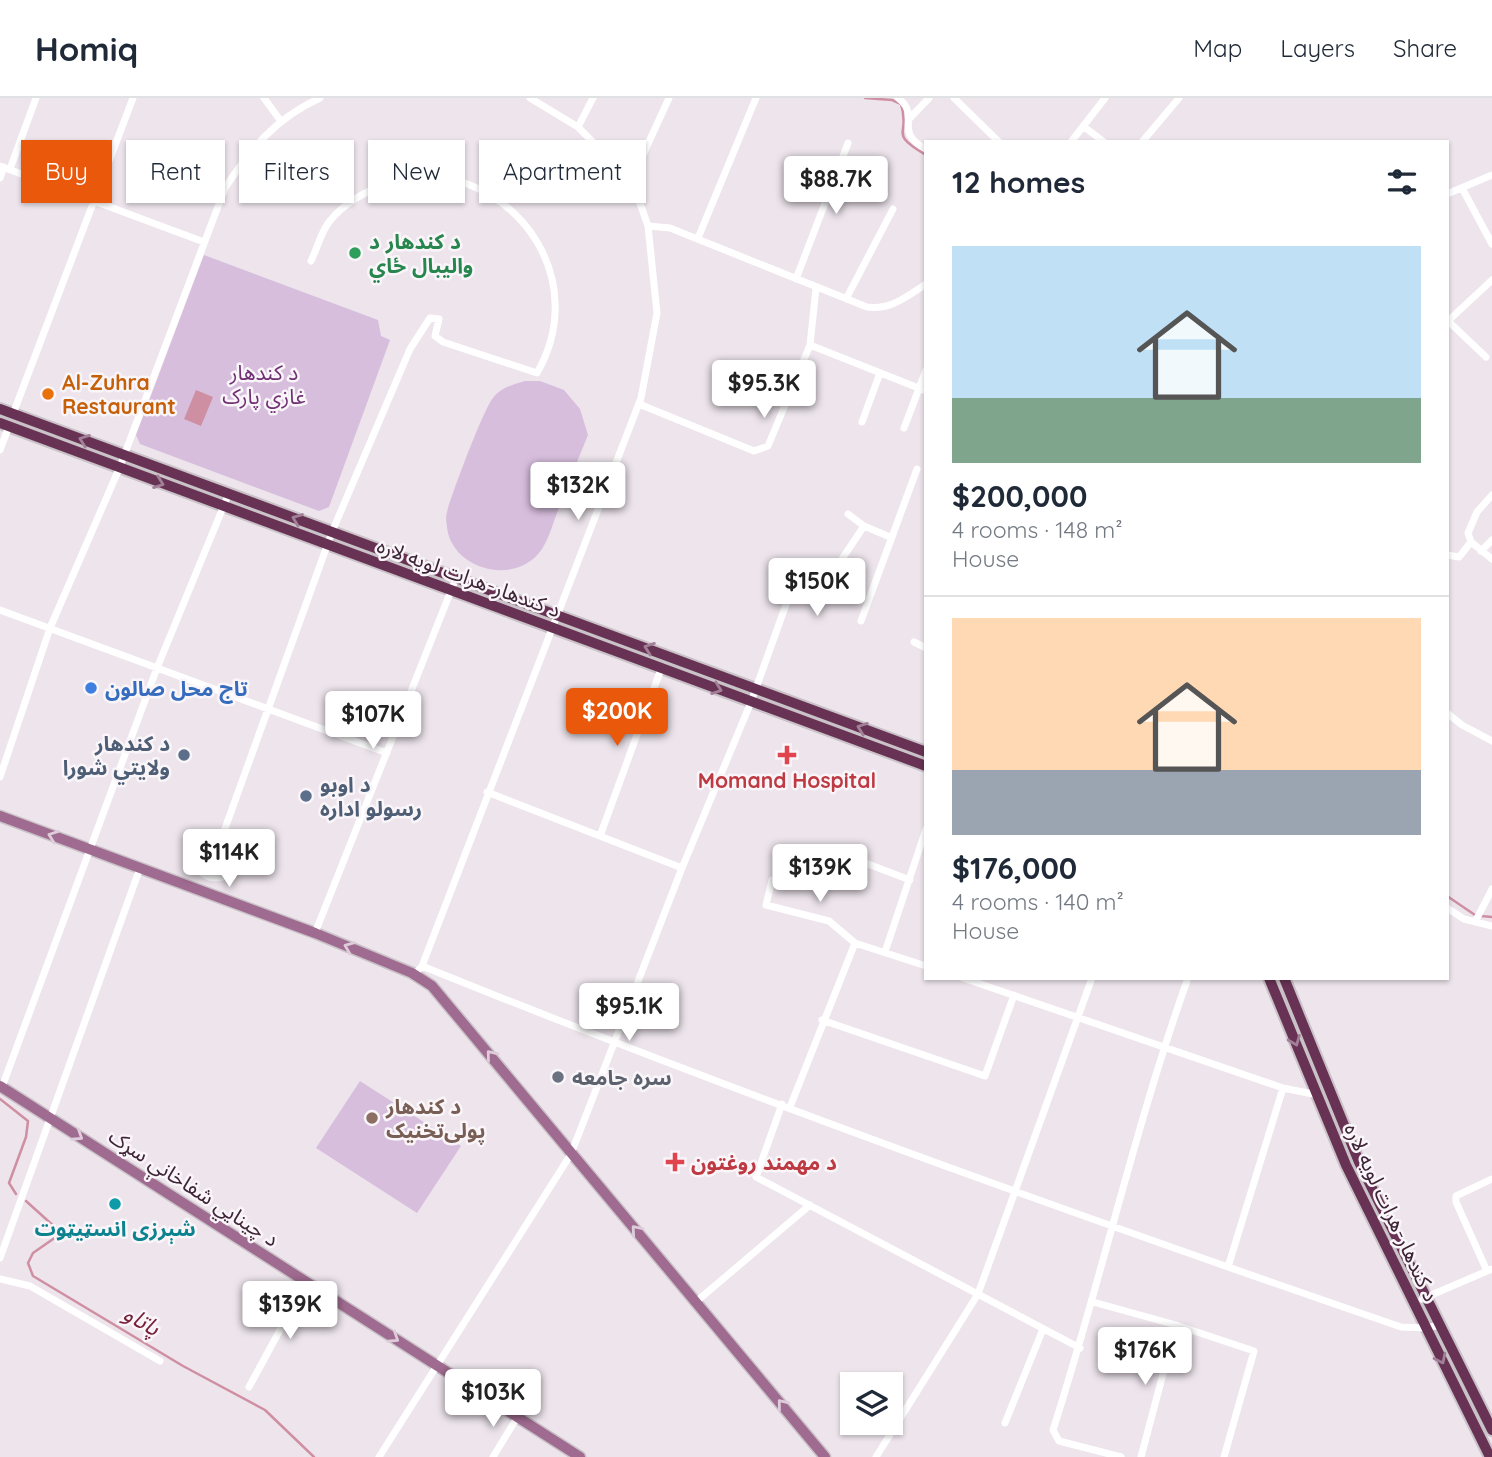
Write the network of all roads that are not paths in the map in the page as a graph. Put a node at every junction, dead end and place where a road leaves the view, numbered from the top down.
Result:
1 (36, 98) edge
2 (133, 98) edge
3 (264, 98) edge
4 (320, 98) edge
5 (530, 98) edge
6 (593, 98) edge
7 (669, 98) edge
8 (756, 98) edge
9 (898, 98) edge
10 (929, 98) edge
11 (954, 98) edge
12 (1105, 98) edge
13 (1179, 98) edge
14 (540, 100) edge
15 (909, 118) junction
16 (280, 120) junction
17 (1083, 126) junction
18 (578, 127) junction
19 (591, 140) edge
20 (997, 140) edge
21 (1072, 140) edge
22 (1101, 140) edge
23 (1144, 140) edge
24 (848, 144) dead end
25 (646, 148) edge
26 (924, 148) edge
27 (112, 157) edge
28 (4, 167) edge
29 (21, 173) edge
30 (1492, 175) edge
31 (0, 178) edge
32 (1462, 188) junction
33 (1449, 193) edge
34 (96, 203) edge
35 (99, 203) edge
36 (639, 203) edge
37 (893, 209) dead end
38 (648, 226) junction
39 (698, 238) junction
40 (204, 242) junction
41 (1492, 244) edge
42 (312, 261) dead end
43 (796, 279) junction
44 (1492, 280) edge
45 (924, 285) edge
46 (816, 288) junction
47 (846, 299) junction
48 (1449, 320) edge
49 (1449, 322) edge
50 (810, 345) junction
51 (1486, 358) dead end
52 (880, 373) junction
53 (922, 390) edge
54 (639, 404) junction
55 (0, 409) edge
56 (13, 414) junction
57 (862, 422) dead end
58 (4, 424) edge
59 (905, 428) dead end
60 (0, 450) edge
61 (124, 455) junction
62 (119, 468) junction
63 (917, 469) dead end
64 (229, 493) junction
65 (1492, 495) edge
66 (224, 508) junction
67 (848, 514) dead end
68 (864, 526) junction
69 (332, 532) junction
70 (890, 537) junction
71 (1492, 540) edge
72 (1471, 541) junction
73 (327, 545) junction
74 (1481, 551) junction
75 (1449, 555) edge
76 (1492, 559) edge
77 (456, 578) junction
78 (451, 591) junction
79 (0, 610) edge
80 (558, 615) junction
81 (861, 621) dead end
82 (50, 628) junction
83 (552, 628) junction
84 (914, 642) dead end
85 (924, 647) edge
86 (157, 668) junction
87 (661, 669) junction
88 (756, 688) junction
89 (751, 702) junction
90 (268, 709) junction
91 (1449, 715) edge
92 (1492, 741) edge
93 (924, 750) edge
94 (387, 753) junction
95 (924, 765) edge
96 (0, 776) edge
97 (487, 792) junction
98 (0, 816) edge
99 (223, 834) junction
100 (600, 836) junction
101 (924, 836) edge
102 (90, 849) junction
103 (855, 859) dead end
104 (141, 867) junction
105 (682, 868) junction
106 (209, 877) junction
107 (772, 880) dead end
108 (910, 880) junction
109 (1492, 889) edge
110 (203, 891) junction
111 (1449, 909) edge
112 (1477, 918) junction
113 (1492, 926) edge
114 (315, 933) junction
115 (855, 943) junction
116 (885, 952) junction
117 (924, 965) edge
118 (422, 966) junction
119 (414, 975) junction
120 (969, 980) edge
121 (1091, 980) edge
122 (1187, 980) edge
123 (1270, 980) edge
124 (1285, 980) edge
125 (1014, 995) junction
126 (1079, 1018) junction
127 (822, 1020) junction
128 (614, 1044) junction
129 (1163, 1048) junction
130 (1, 1087) edge
131 (1283, 1088) junction
132 (1329, 1092) junction
133 (1317, 1095) junction
134 (786, 1105) junction
135 (49, 1117) junction
136 (571, 1154) junction
137 (1492, 1179) edge
138 (1017, 1191) junction
139 (810, 1205) junction
140 (1114, 1226) junction
141 (0, 1258) edge
142 (1228, 1267) junction
143 (1489, 1270) edge
144 (0, 1279) edge
145 (306, 1282) junction
146 (978, 1294) junction
147 (1426, 1297) junction
148 (697, 1301) junction
149 (1093, 1302) junction
150 (1414, 1302) junction
151 (1176, 1325) junction
152 (1440, 1325) junction
153 (1426, 1328) junction
154 (1043, 1329) junction
155 (1080, 1348) junction
156 (160, 1361) dead end
157 (436, 1365) junction
158 (249, 1387) dead end
159 (517, 1416) junction
160 (1005, 1423) dead end
161 (1492, 1430) edge
162 (379, 1457) edge
163 (493, 1457) edge
164 (580, 1457) edge
165 (825, 1457) edge
166 (876, 1457) edge
167 (1121, 1457) edge
168 (1141, 1457) edge
169 (1224, 1457) edge
170 (1490, 1457) edge

1 - 28 street
2 - 27 street
3 - 16 street
4 - 16 street
5 - 14 street
6 - 18 street
7 - 25 street
8 - 39 street
9 - 15 street
10 - 15 street
11 - 20 street
12 - 17 street
13 - 23 street
14 - 18 street
15 - 26 street
16 - 40 street
17 - 21 street
17 - 22 street
18 - 19 street
24 - 43 street
28 - 29 street
28 - 31 street
30 - 32 street
32 - 33 street
32 - 41 street
34 - 56 street
35 - 40 street
36 - 38 street
37 - 47 street
38 - 39 street
38 - 54 street
39 - 43 street
40 - 61 street
42 - 69 street
43 - 46 street
44 - 48 street
45 - 47 street
46 - 47 street
46 - 50 street
49 - 51 street
50 - 52 street
50 - 54 street
52 - 53 street
52 - 57 street
53 - 59 street
54 - 80 street
55 - 56 highway, د کندهار-هرات لويه لاره
61 -> 56 highway, د کندهار-هرات لويه لاره
58 - 60 street
58 - 62 highway, د کندهار-هرات لويه لاره
61 - 62 street
61 - 64 highway, د کندهار-هرات لويه لاره
62 -> 66 highway, د کندهار-هرات لويه لاره
62 - 82 street
63 - 70 street
64 - 66 street
69 -> 64 highway, د کندهار-هرات لويه لاره
65 - 72 street
66 - 73 highway, د کندهار-هرات لويه لاره
66 - 86 street
67 - 68 street
68 - 70 street
68 - 88 street
69 - 73 street
69 - 77 highway, د کندهار-هرات لويه لاره
70 - 81 street
71 - 74 street
72 - 74 street
72 - 75 street
73 - 78 highway, د کندهار-هرات لويه لاره
73 - 90 street
74 - 76 street
77 - 78 street
77 - 80 highway, د کندهار-هرات لويه لاره
78 - 83 highway, د کندهار-هرات لويه لاره
78 - 94 street
79 - 82 street
80 - 83 street
88 -> 80 highway, د کندهار-هرات لويه لاره
82 - 86 street
82 - 96 street
83 - 87 highway, د کندهار-هرات لويه لاره
83 - 97 street
84 - 85 street
86 - 90 street
86 - 102 street
87 -> 89 highway, د کندهار-هرات لويه لاره
87 - 100 street
88 - 89 street
93 -> 88 highway, د کندهار-هرات لويه لاره
89 - 95 highway, د کندهار-هرات لويه لاره
89 - 105 street
90 - 94 street
90 - 99 street
91 - 92 street
94 - 114 street
97 - 100 street
97 - 118 street
102 -> 98 main road
99 - 106 street
99 - 106 street
100 - 105 street
101 - 108 street
102 - 104 main road
102 - 130 street
103 - 108 street
104 - 110 main road
104 - 135 street
105 - 128 street
106 - 110 street
107 - 115 street
108 - 116 street
109 - 112 street
110 - 114 main road
111 - 112 street
112 - 113 street
119 -> 114 main road
115 - 116 street
115 - 127 street
116 - 117 street
118 - 119 street
118 - 128 street
136 -> 119 main road
120 - 125 street
121 - 126 street
122 - 129 street
123 -> 133 highway, د کندهار-هرات لويه لاره
124 - 132 highway, د کندهار-هرات لويه لاره
125 - 126 street
125 - 127 street
126 - 129 street
126 - 138 street
127 - 134 street
128 - 134 street
128 - 136 street
129 - 131 street
129 - 140 street
130 - 135 main road, د چينايي شفاخانې سړک
131 - 133 street
131 - 142 street
132 - 133 street
132 - 147 highway, د کندهار-هرات لويه لاره
133 - 150 highway, د کندهار-هرات لويه لاره
134 - 138 street
134 - 139 street
135 - 141 street
135 -> 145 main road, د چينايي شفاخانې سړک
148 -> 136 main road
136 - 157 street
137 - 143 street
138 - 140 street
138 - 146 street
139 - 146 street
139 - 148 street
140 - 142 street
140 - 149 street
142 - 153 street
143 - 147 street
144 - 156 street
145 -> 157 main road, د چينايي شفاخانې سړک
145 - 158 street
146 - 154 street
146 - 166 street
147 - 150 street
147 - 152 highway, د کندهار-هرات لويه لاره
165 -> 148 main road
149 - 151 street
149 - 155 street
150 - 153 highway, د کندهار-هرات لويه لاره
151 - 168 street
151 - 169 street
152 - 153 street
152 - 161 highway, د کندهار-هرات لويه لاره
153 -> 170 highway, د کندهار-هرات لويه لاره
154 - 155 street
154 - 160 street
155 - 167 street
157 - 159 main road, د چينايي شفاخانې سړک
157 - 162 street
159 - 163 street
159 - 164 main road, د چينايي شفاخانې سړک

